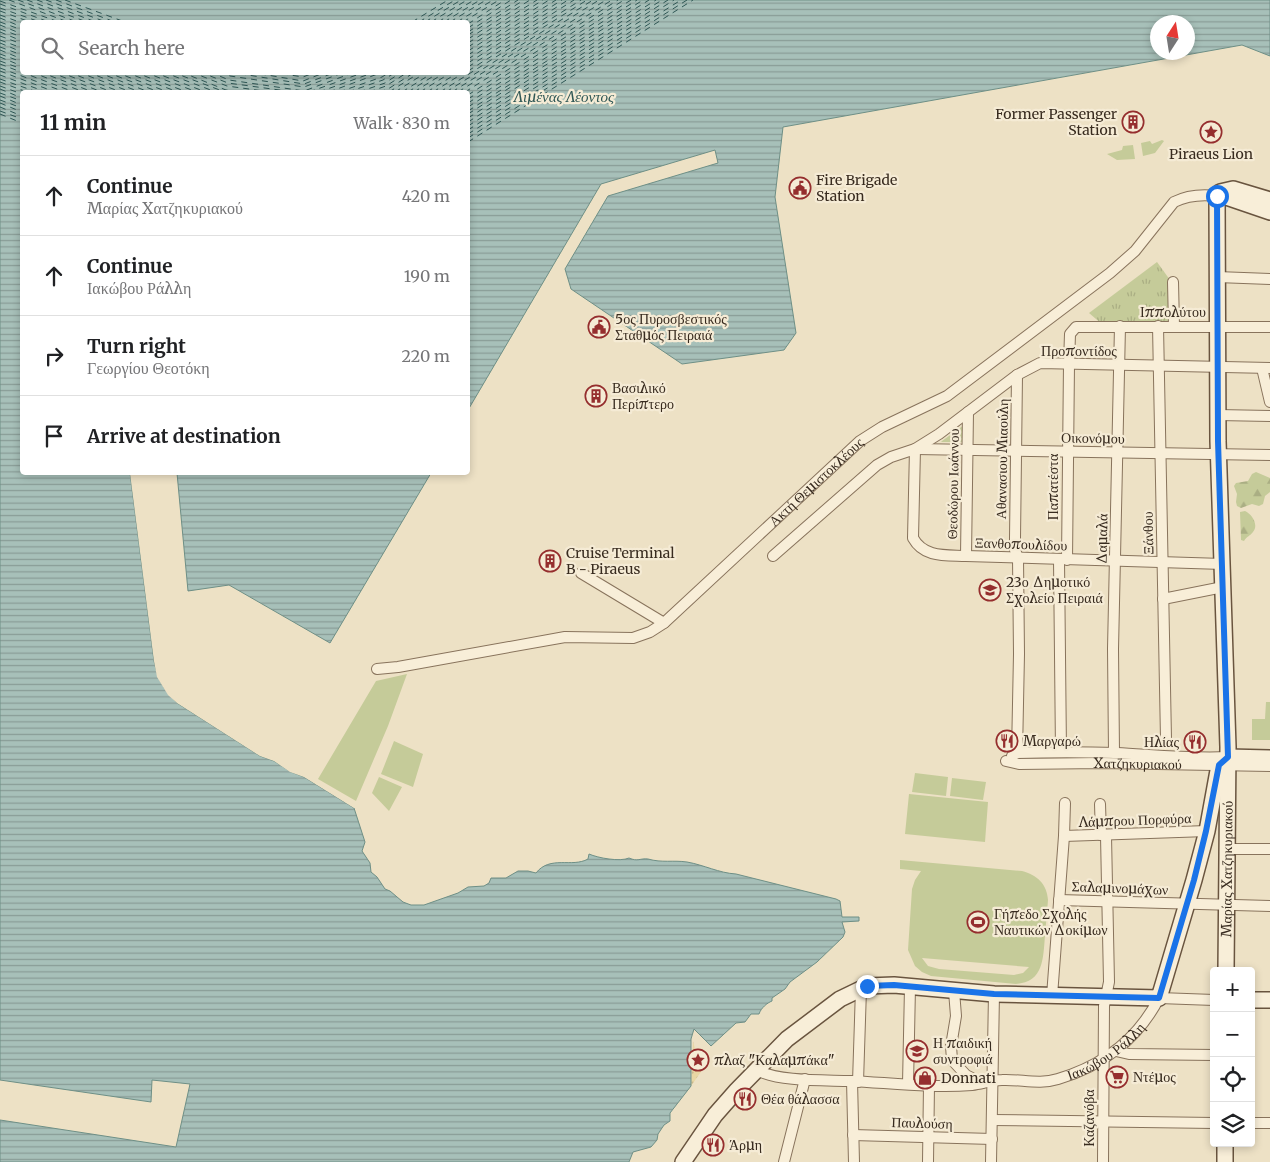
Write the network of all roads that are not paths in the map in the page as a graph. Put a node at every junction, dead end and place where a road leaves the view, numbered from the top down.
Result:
1 (1218, 194) junction
2 (1270, 200) edge
3 (1270, 212) edge
4 (1217, 277) junction
5 (1270, 279) edge
6 (1173, 282) dead end
7 (1120, 326) junction
8 (1158, 326) junction
9 (1174, 326) junction
10 (1218, 326) junction
11 (1076, 327) joint
12 (1270, 327) edge
13 (1069, 364) junction
14 (1120, 365) junction
15 (1159, 366) junction
16 (1219, 367) junction
17 (1266, 368) edge
18 (1017, 375) junction
19 (1270, 402) edge
20 (968, 412) junction
21 (1218, 415) junction
22 (1270, 416) edge
23 (916, 449) junction
24 (968, 450) junction
25 (1016, 451) junction
26 (1067, 452) junction
27 (1118, 452) junction
28 (1160, 453) junction
29 (1219, 454) junction
30 (1270, 455) edge
31 (774, 556) dead end
32 (966, 556) junction
33 (1018, 558) junction
34 (1063, 560) junction
35 (1116, 560) junction
36 (1162, 562) junction
37 (1222, 564) junction
38 (581, 573) dead end
39 (1223, 587) junction
40 (1163, 599) junction
41 (664, 623) junction
42 (377, 669) dead end
43 (1166, 740) dead end
44 (1061, 752) junction
45 (1017, 753) junction
46 (1114, 753) junction
47 (1270, 758) edge
48 (1225, 762) junction
49 (1270, 766) edge
50 (1065, 803) dead end
51 (1100, 804) dead end
52 (1206, 831) junction
53 (1064, 836) junction
54 (1104, 836) junction
55 (1227, 849) junction
56 (1270, 849) edge
57 (1059, 900) junction
58 (1108, 900) junction
59 (1187, 903) junction
60 (1227, 905) junction
61 (1270, 906) edge
62 (1226, 967) edge
63 (910, 986) junction
64 (861, 989) junction
65 (954, 991) junction
66 (994, 994) junction
67 (1052, 996) junction
68 (1106, 997) junction
69 (1159, 998) junction
70 (1210, 1000) edge
71 (1255, 1000) edge
72 (1270, 1000) edge
73 (1116, 1051) junction
74 (1210, 1055) edge
75 (1104, 1059) junction
76 (757, 1070) junction
77 (805, 1079) junction
78 (855, 1081) junction
79 (988, 1082) junction
80 (908, 1084) junction
81 (930, 1085) junction
82 (992, 1120) junction
83 (1103, 1121) junction
84 (1210, 1123) edge
85 (1255, 1123) edge
86 (1270, 1123) edge
87 (852, 1135) junction
88 (928, 1137) junction
89 (992, 1139) junction
90 (1225, 1147) edge
91 (683, 1162) edge
92 (784, 1162) edge
93 (854, 1162) edge
94 (928, 1162) edge
95 (991, 1162) edge
96 (1103, 1162) edge
97 (1225, 1162) edge

1 - 2 main road
1 - 3 main road
1 - 4 main road, Μαρίας Χατζηκυριακού
1 - 41 street, Ακτή Θεμιστοκλέους
4 - 5 street
4 - 10 main road, Μαρίας Χατζηκυριακού
6 - 9 street
7 - 8 street, Ιππολύτου
7 - 11 street, Ιππολύτου
7 - 14 street, Δαμαλά
8 - 9 street, Ιππολύτου
8 - 15 street, Ξάνθου
9 - 10 street, Ιππολύτου
10 - 12 street, Ιππολύτου
10 - 16 main road, Μαρίας Χατζηκυριακού
11 - 13 street, Παπατέστα
13 - 14 street, Προποντίδος
13 - 18 street, Προποντίδος
13 - 26 street, Παπατέστα
14 - 15 street, Προποντίδος
14 - 27 street, Δαμαλά
15 - 16 street, Προποντίδος
15 - 28 street, Ξάνθου
16 - 17 street, Προποντίδος
16 - 21 main road, Μαρίας Χατζηκυριακού
17 - 19 street
18 - 20 street, Προποντίδος
18 - 25 street, Αθανασιου Μιαούλη
20 - 23 street, Προποντίδος
20 - 24 street, Θεοδώρου Ιωάννου
21 - 22 street
21 - 29 main road, Μαρίας Χατζηκυριακού
23 - 24 street, Οικονόμου
23 - 31 street
23 - 32 street, Ξανθοπουλίδου
24 - 25 street, Οικονόμου
24 - 32 street, Θεοδώρου Ιωάννου
25 - 26 street, Οικονόμου
25 - 33 street, Αθανασιου Μιαούλη
26 - 27 street, Οικονόμου
26 - 34 street, Παπατέστα
27 - 28 street, Οικονόμου
27 - 35 street, Δαμαλά
28 - 29 street, Οικονόμου
28 - 36 street, Ξάνθου
29 - 30 street, Οικονόμου
29 - 37 main road, Μαρίας Χατζηκυριακού
32 - 33 street, Ξανθοπουλίδου
33 - 34 street, Ξανθοπουλίδου
33 - 45 street, Αθανασιου Μιαούλη
34 - 35 street, Ξανθοπουλίδου
34 - 44 street, Παπατέστα
35 - 36 street, Ξανθοπουλίδου
35 - 46 street, Δαμαλά
36 - 37 street, Ξανθοπουλίδου
36 - 40 street, Ξάνθου
37 - 39 main road, Μαρίας Χατζηκυριακού
38 - 41 street
39 - 40 street
39 - 48 main road, Μαρίας Χατζηκυριακού
40 - 43 street, Ξάνθου
41 - 42 street, Ακτή Θεμιστοκλέους
44 - 45 street, Χατζηκυριακού
44 - 46 street, Χατζηκυριακού
45 - 48 street, Χατζηκυριακού
46 - 48 street, Χατζηκυριακού
47 - 48 main road, Χατζηκυριακού
48 - 49 street, Χατζηκυριακού
48 - 52 main road, Ιακώβου Ράλλη
48 - 55 main road, Μαρίας Χατζηκυριακού
50 - 53 street
51 - 54 street, Καζανόβα
52 - 54 street, Λάμπρου Πορφύρα
52 - 59 main road, Ιακώβου Ράλλη
53 - 54 street, Λάμπρου Πορφύρα
53 - 57 street
54 - 58 street, Καζανόβα
55 - 56 street
55 - 60 main road, Μαρίας Χατζηκυριακού
57 - 58 street, Σαλαμινομάχων
57 - 67 street
58 - 59 street, Σαλαμινομάχων
58 - 68 street, Καζανόβα
59 - 60 street, Σαλαμινομάχων
59 - 69 main road, Ιακώβου Ράλλη
60 - 61 street, Σαλαμινομάχων
60 - 62 main road, Μαρίας Χατζηκυριακού
63 - 64 main road
63 - 65 main road
63 - 80 street
64 - 76 main road
64 - 78 street
65 - 66 main road
65 - 79 street
66 - 67 main road
66 - 79 street
67 - 68 main road
68 - 69 main road
68 - 75 street, Καζανόβα
69 - 70 street
69 - 73 street, Ιακώβου Ράλλη
71 - 72 main road
73 - 74 street
73 - 75 street, Ιακώβου Ράλλη
75 - 79 street, Ιακώβου Ράλλη
75 - 83 street, Καζανόβα
76 - 77 street, Ιακώβου Ράλλη
76 - 91 main road
77 - 78 street, Ιακώβου Ράλλη
77 - 92 street
78 - 80 street, Ιακώβου Ράλλη
78 - 87 street
79 - 81 street, Ιακώβου Ράλλη
79 - 82 street
80 - 81 street, Ιακώβου Ράλλη
81 - 88 street
82 - 83 street
82 - 89 street
83 - 84 street
83 - 96 street, Καζανόβα
85 - 86 street
87 - 88 street, Παυλούση
87 - 93 street
88 - 89 street, Παυλούση
88 - 94 street
89 - 95 street
90 - 97 main road

